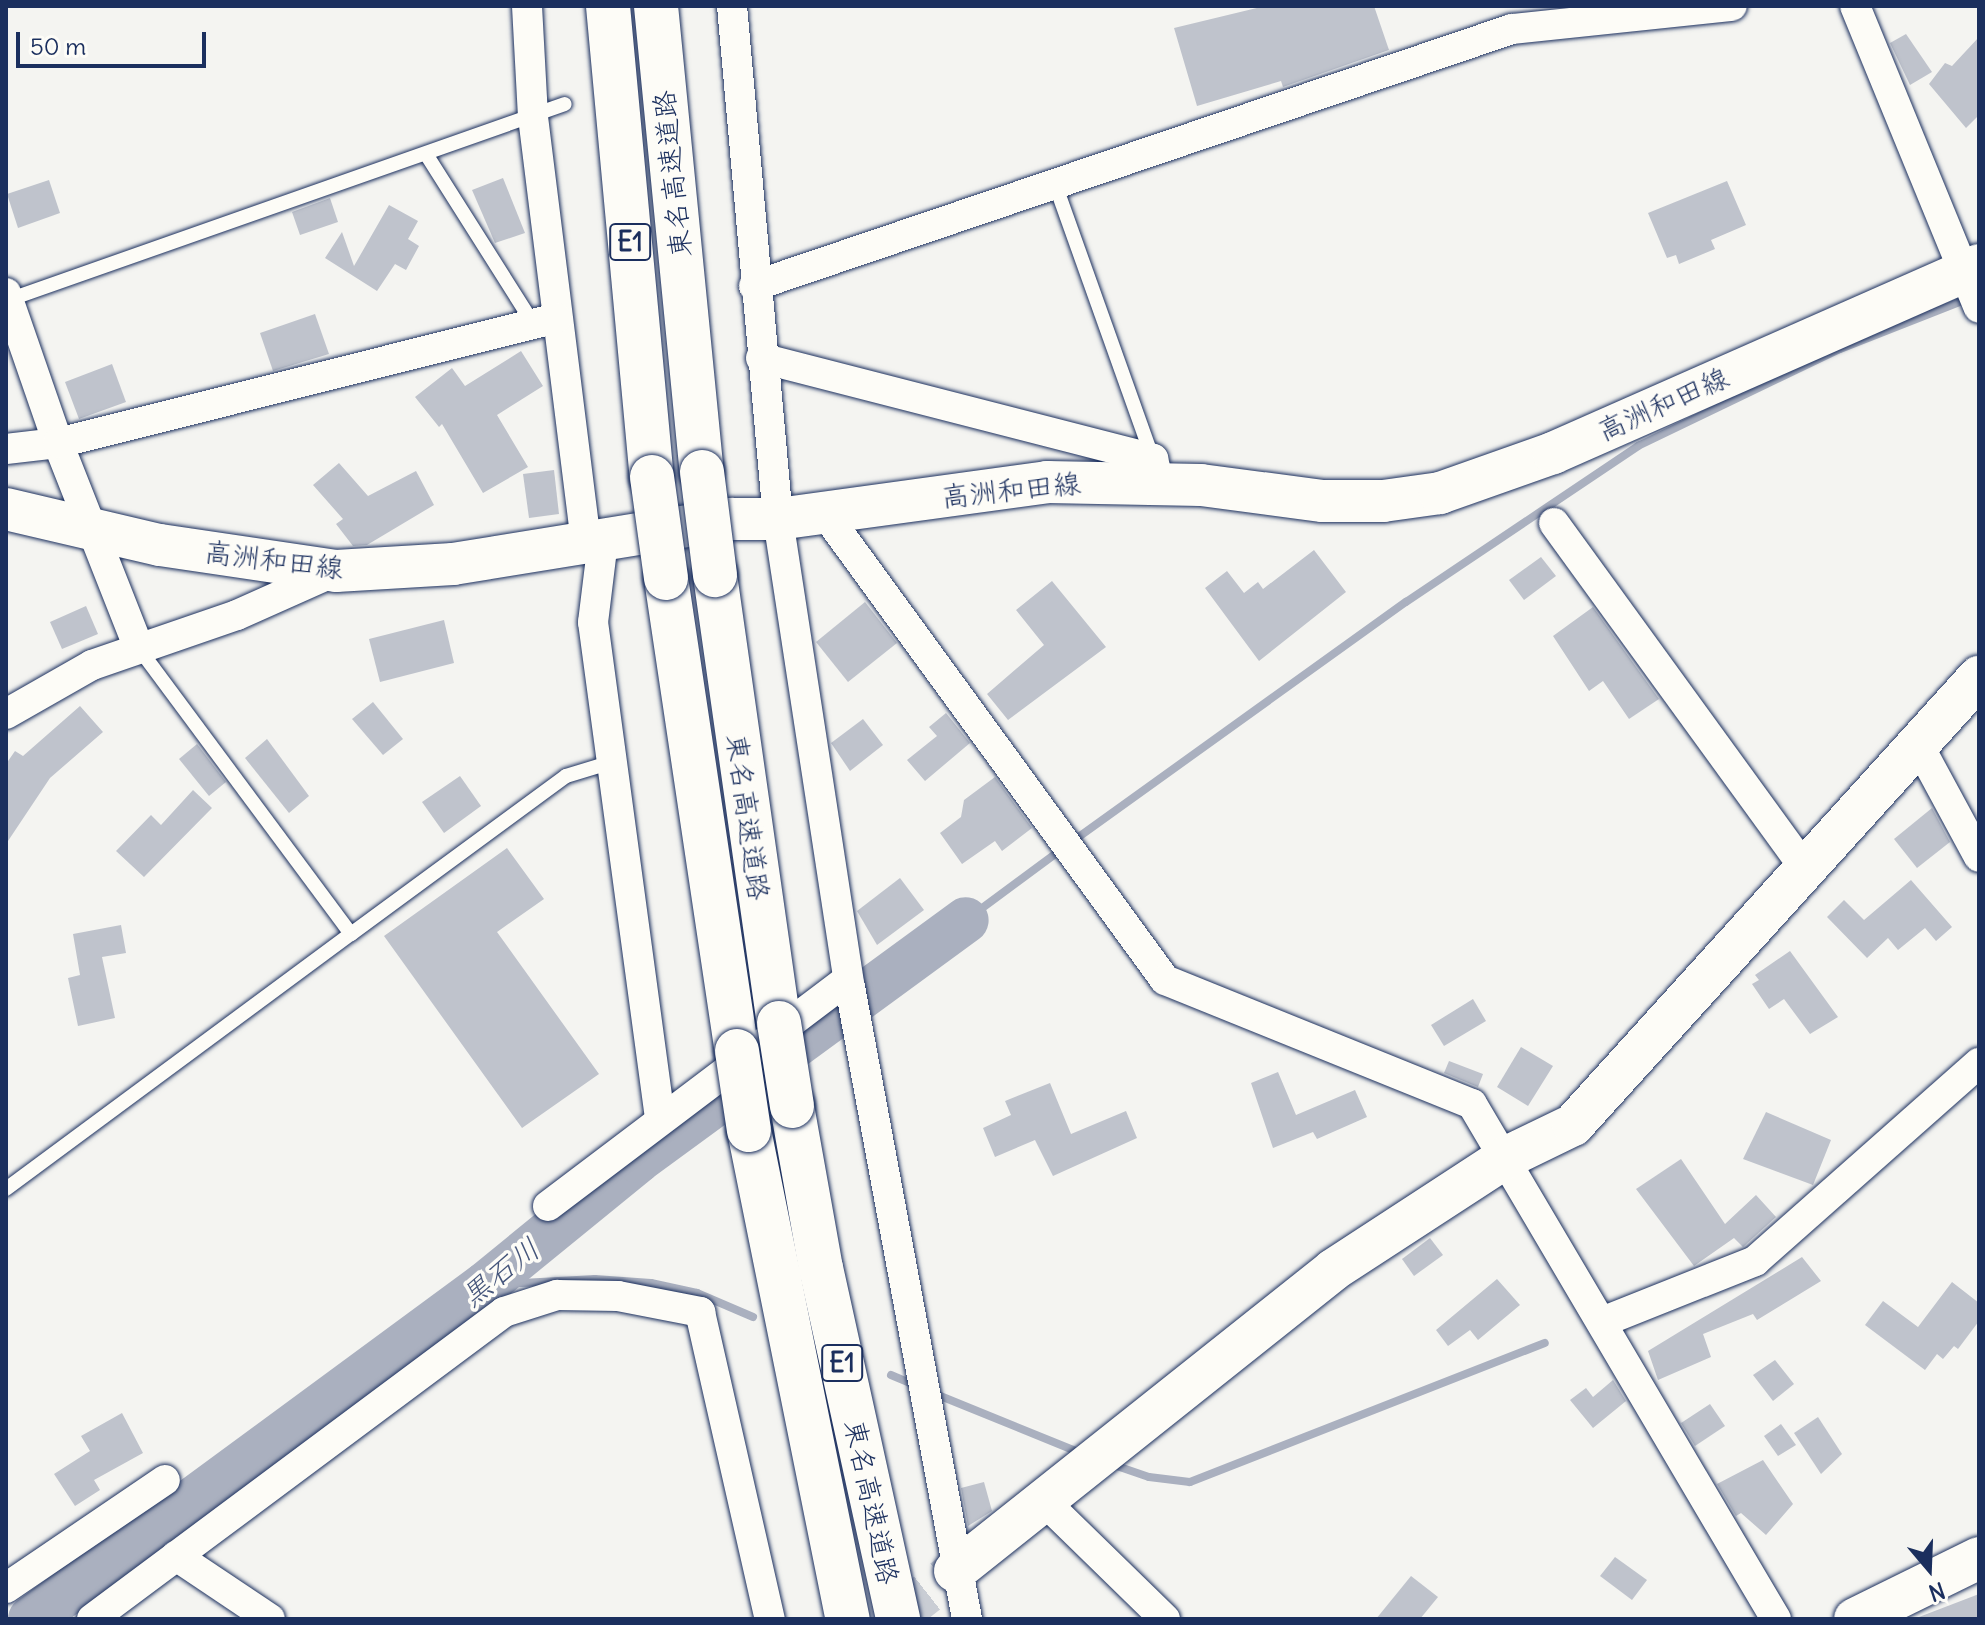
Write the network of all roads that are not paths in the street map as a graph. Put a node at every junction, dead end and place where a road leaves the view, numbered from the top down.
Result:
1 (527, 6) edge
2 (608, 6) edge
3 (656, 6) edge
4 (732, 6) edge
5 (1732, 6) edge
6 (1855, 6) edge
7 (565, 104) dead end
8 (533, 117) junction
9 (426, 154) junction
10 (1055, 184) junction
11 (1974, 281) edge
12 (754, 286) junction
13 (7, 296) edge
14 (545, 320) junction
15 (761, 358) junction
16 (58, 443) junction
17 (6, 449) edge
18 (1156, 471) junction
19 (6, 509) edge
20 (824, 512) junction
21 (778, 519) junction
22 (1554, 523) dead end
23 (93, 529) junction
24 (595, 542) junction
25 (336, 571) junction
26 (139, 649) junction
27 (1979, 677) edge
28 (6, 714) edge
29 (1919, 746) junction
30 (612, 762) junction
31 (1979, 857) edge
32 (1806, 870) junction
33 (351, 934) junction
34 (849, 983) junction
35 (1979, 1063) edge
36 (660, 1118) junction
37 (1505, 1158) junction
38 (6, 1189) edge
39 (548, 1206) dead end
40 (1602, 1322) junction
41 (165, 1480) dead end
42 (1044, 1501) junction
43 (176, 1556) junction
44 (1979, 1558) edge
45 (955, 1571) junction
46 (6, 1588) edge
47 (92, 1619) edge
48 (270, 1619) edge
49 (770, 1619) edge
50 (848, 1619) edge
51 (898, 1619) edge
52 (967, 1619) edge
53 (1165, 1619) edge
54 (1776, 1619) edge
55 (1855, 1619) edge

1 - 8 street
2 - 50 highway, 東名高速道路 / E1, bridge
3 - 51 highway, 東名高速道路 / E1, bridge
4 - 12 street
5 - 10 street
6 - 11 street
7 - 8 lane
8 - 9 lane
8 - 14 street
9 - 13 lane
9 - 14 lane
10 - 12 street
10 - 18 lane
11 - 18 main road, 高洲和田線
12 - 15 street
13 - 16 street
14 - 16 street
14 - 24 street
15 - 18 street
15 - 21 street
16 - 17 street
16 - 23 street
18 - 20 main road, 高洲和田線
19 - 23 main road, 高洲和田線
20 - 21 main road, 高洲和田線
20 - 37 street
21 - 24 main road, 高洲和田線
21 - 34 street
22 - 32 street
23 - 25 main road, 高洲和田線
23 - 26 street
24 - 25 main road, 高洲和田線
24 - 30 street
25 - 26 street
26 - 28 street
26 - 33 lane
27 - 29 main road
29 - 31 street
29 - 32 main road
30 - 33 lane
30 - 36 street
32 - 37 main road
33 - 38 lane
34 - 36 street
34 - 45 street
35 - 40 street
36 - 39 street
37 - 40 street
37 - 42 main road
40 - 54 street
41 - 46 street
42 - 45 main road
42 - 53 street
43 - 47 street
43 - 48 street
43 - 49 street
44 - 55 main road
45 - 52 street

